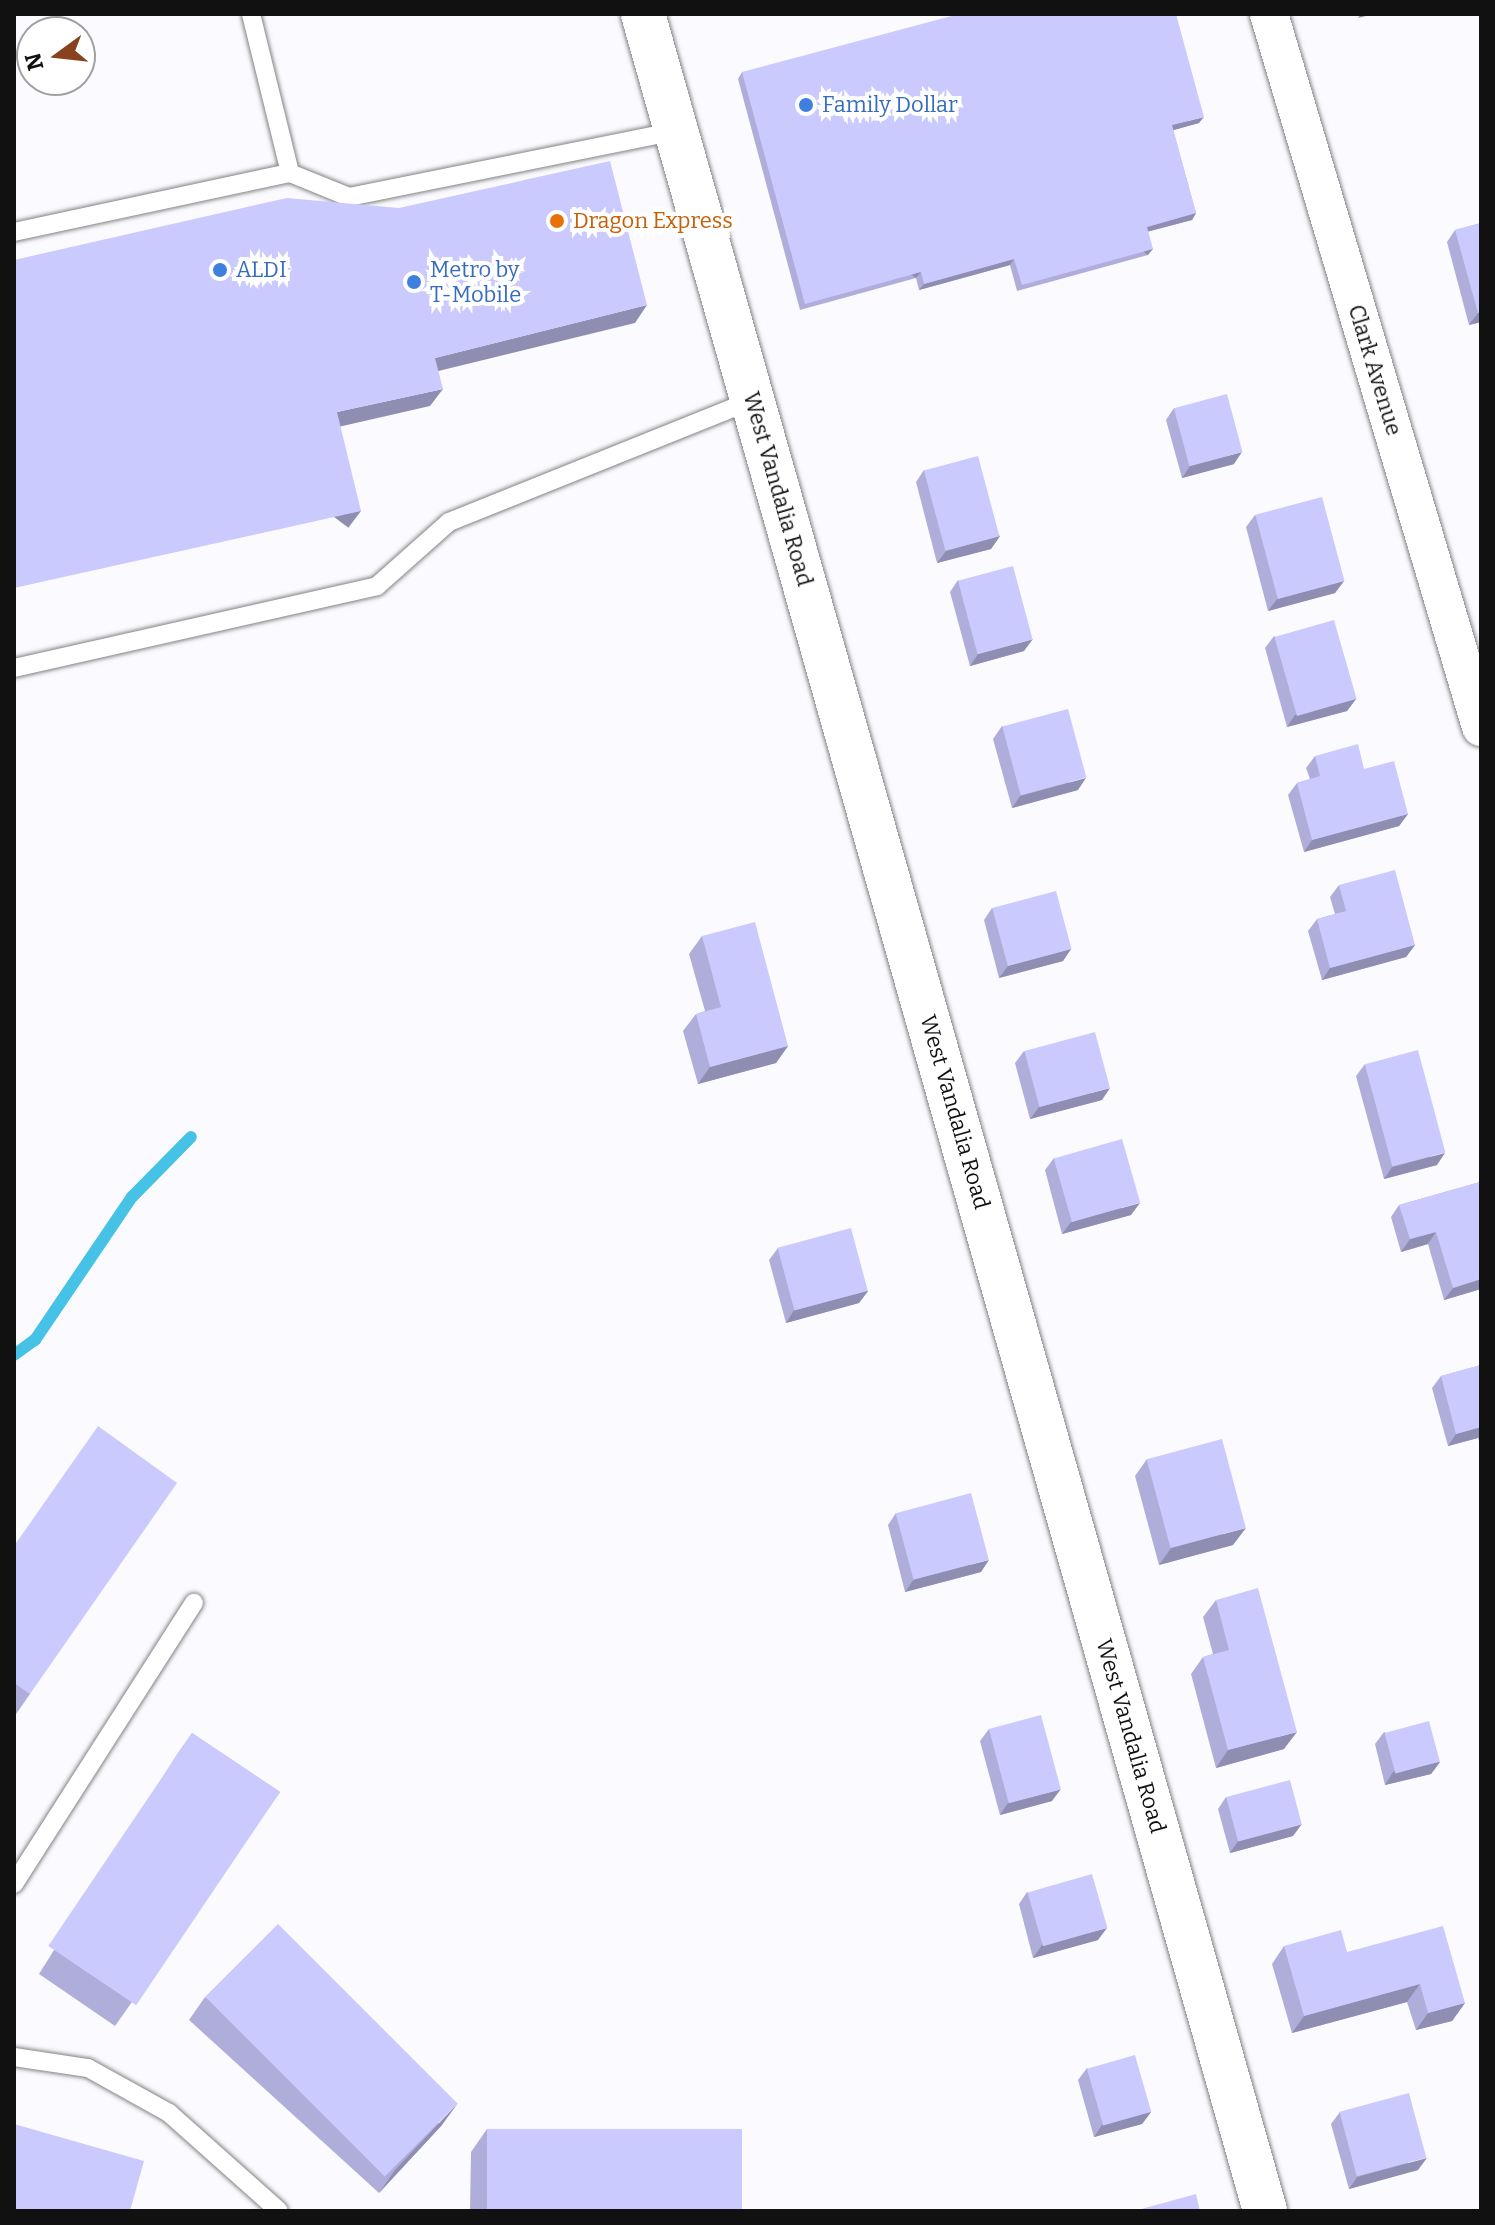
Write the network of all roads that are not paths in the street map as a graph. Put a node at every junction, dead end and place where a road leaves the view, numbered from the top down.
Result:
1 (251, 14) edge
2 (643, 14) edge
3 (1269, 14) edge
4 (676, 131) junction
5 (290, 173) junction
6 (14, 232) edge
7 (753, 400) junction
8 (14, 668) edge
9 (1474, 676) edge
10 (1481, 727) edge
11 (194, 1603) dead end
12 (14, 1884) edge
13 (14, 2057) edge
14 (279, 2211) edge
15 (1265, 2211) edge

1 - 5 lane
2 - 4 main road, West Vandalia Road
3 - 9 street, Clark Avenue
4 - 5 lane
4 - 7 main road, West Vandalia Road
5 - 6 lane
7 - 8 lane
7 - 15 main road, West Vandalia Road
9 - 10 street, Clark Avenue
11 - 12 lane
13 - 14 lane

